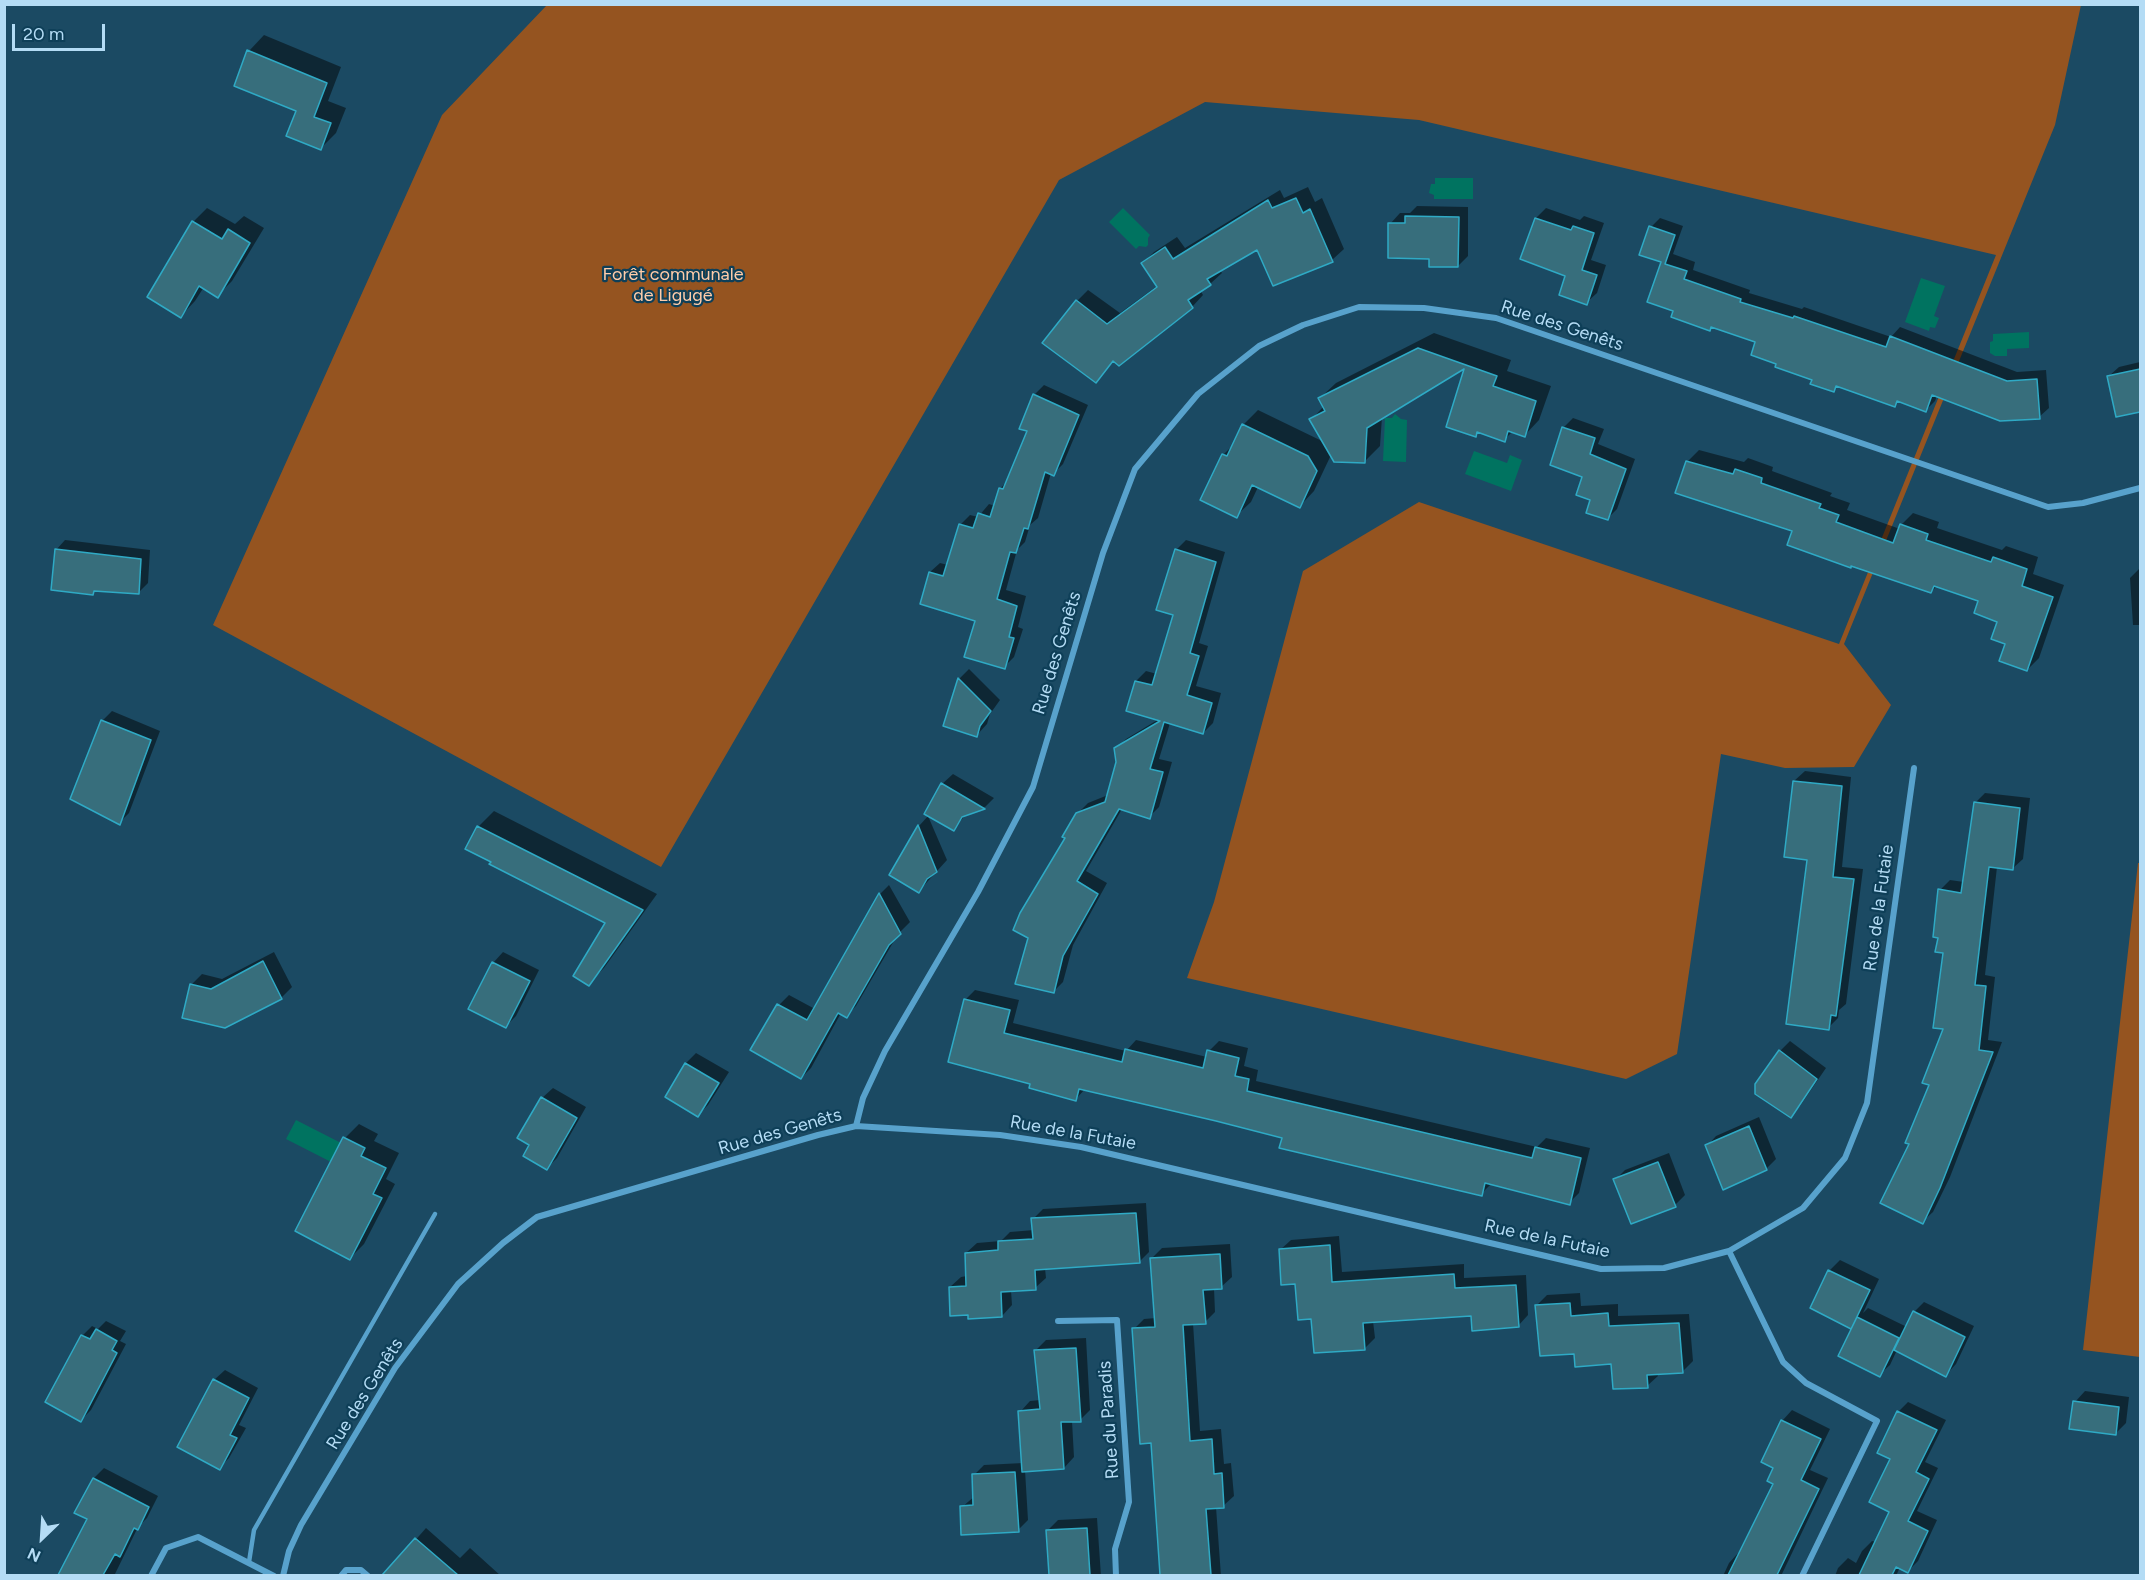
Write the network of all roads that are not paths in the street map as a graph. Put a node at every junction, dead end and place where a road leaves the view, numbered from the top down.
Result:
1 (2140, 488) edge
2 (1914, 768) dead end
3 (856, 1126) junction
4 (435, 1214) dead end
5 (1729, 1251) junction
6 (1058, 1321) dead end
7 (249, 1562) junction
8 (151, 1575) edge
9 (274, 1575) edge
10 (283, 1575) edge
11 (341, 1575) edge
12 (368, 1575) edge
13 (1116, 1575) edge
14 (1802, 1575) edge

1 - 3 street, Rue des Genêts
2 - 5 street, Rue de la Futaie
3 - 5 street, Rue de la Futaie
3 - 10 street, Rue des Genêts
4 - 7 lane
5 - 14 street
6 - 13 street, Rue du Paradis
7 - 8 street
7 - 9 street
11 - 12 street

